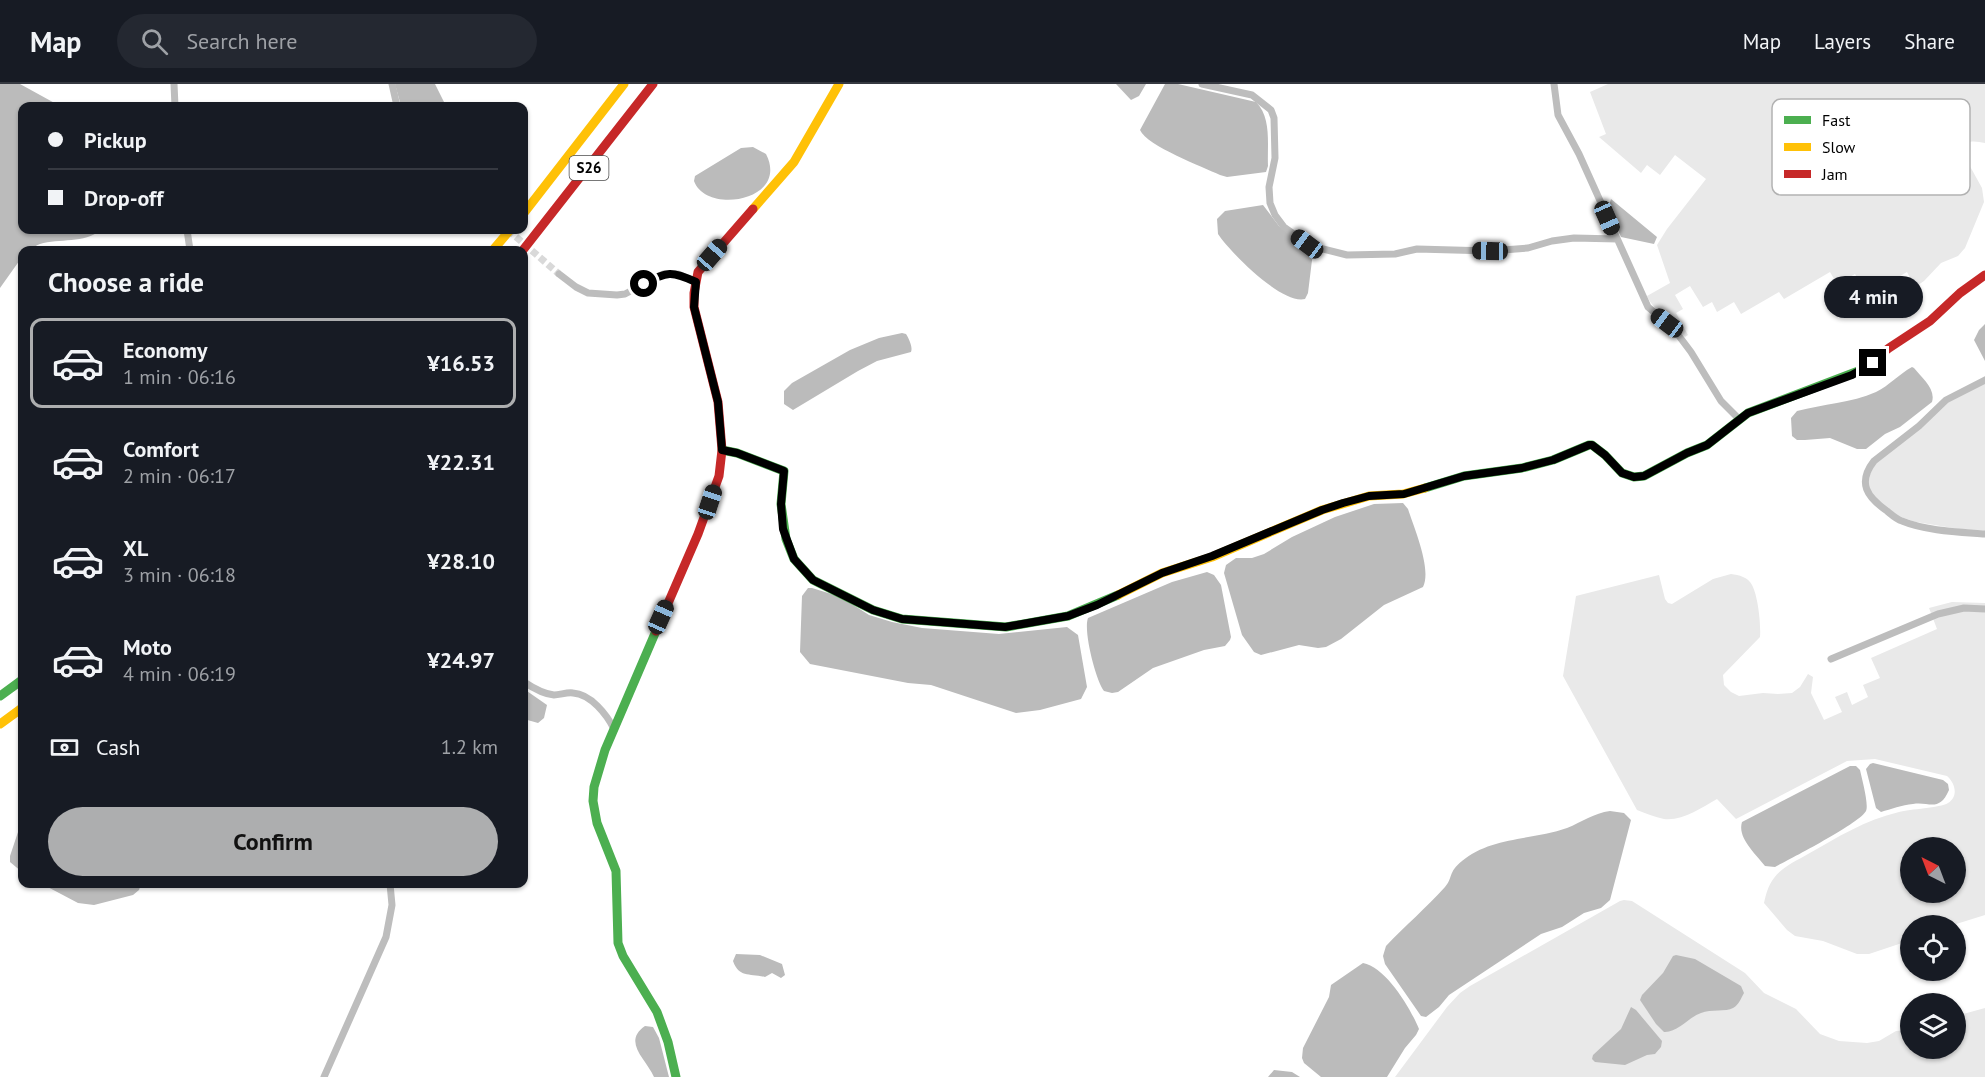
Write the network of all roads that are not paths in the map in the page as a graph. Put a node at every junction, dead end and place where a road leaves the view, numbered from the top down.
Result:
1 (174, 84) edge
2 (392, 84) edge
3 (624, 84) edge
4 (653, 84) edge
5 (839, 84) edge
6 (1202, 84) edge
7 (1554, 84) edge
8 (175, 102) edge
9 (396, 102) edge
10 (528, 208) edge
11 (507, 234) edge
12 (1617, 239) junction
13 (496, 246) edge
14 (526, 246) edge
15 (559, 274) tunnel mouth
16 (1985, 275) edge
17 (696, 282) junction
18 (1985, 380) edge
19 (1739, 419) junction
20 (722, 450) junction
21 (1985, 534) edge
22 (1985, 609) edge
23 (1831, 659) dead end
24 (18, 683) edge
25 (528, 684) edge
26 (0, 696) edge
27 (18, 711) edge
28 (0, 724) edge
29 (614, 729) junction
30 (390, 888) edge
31 (324, 1077) edge
32 (675, 1077) edge

1 - 8 street
2 - 9 street
3 - 10 main road, S26
4 - 14 main road, S26
5 - 17 main road
6 - 12 street
7 - 12 street
11 - 13 main road
12 - 19 street
15 - 17 street
16 - 19 main road
17 - 20 main road
18 - 21 street
19 - 20 main road
20 - 29 main road
22 - 23 street
24 - 26 main road
25 - 29 street
27 - 28 main road
29 - 32 main road
30 - 31 street

